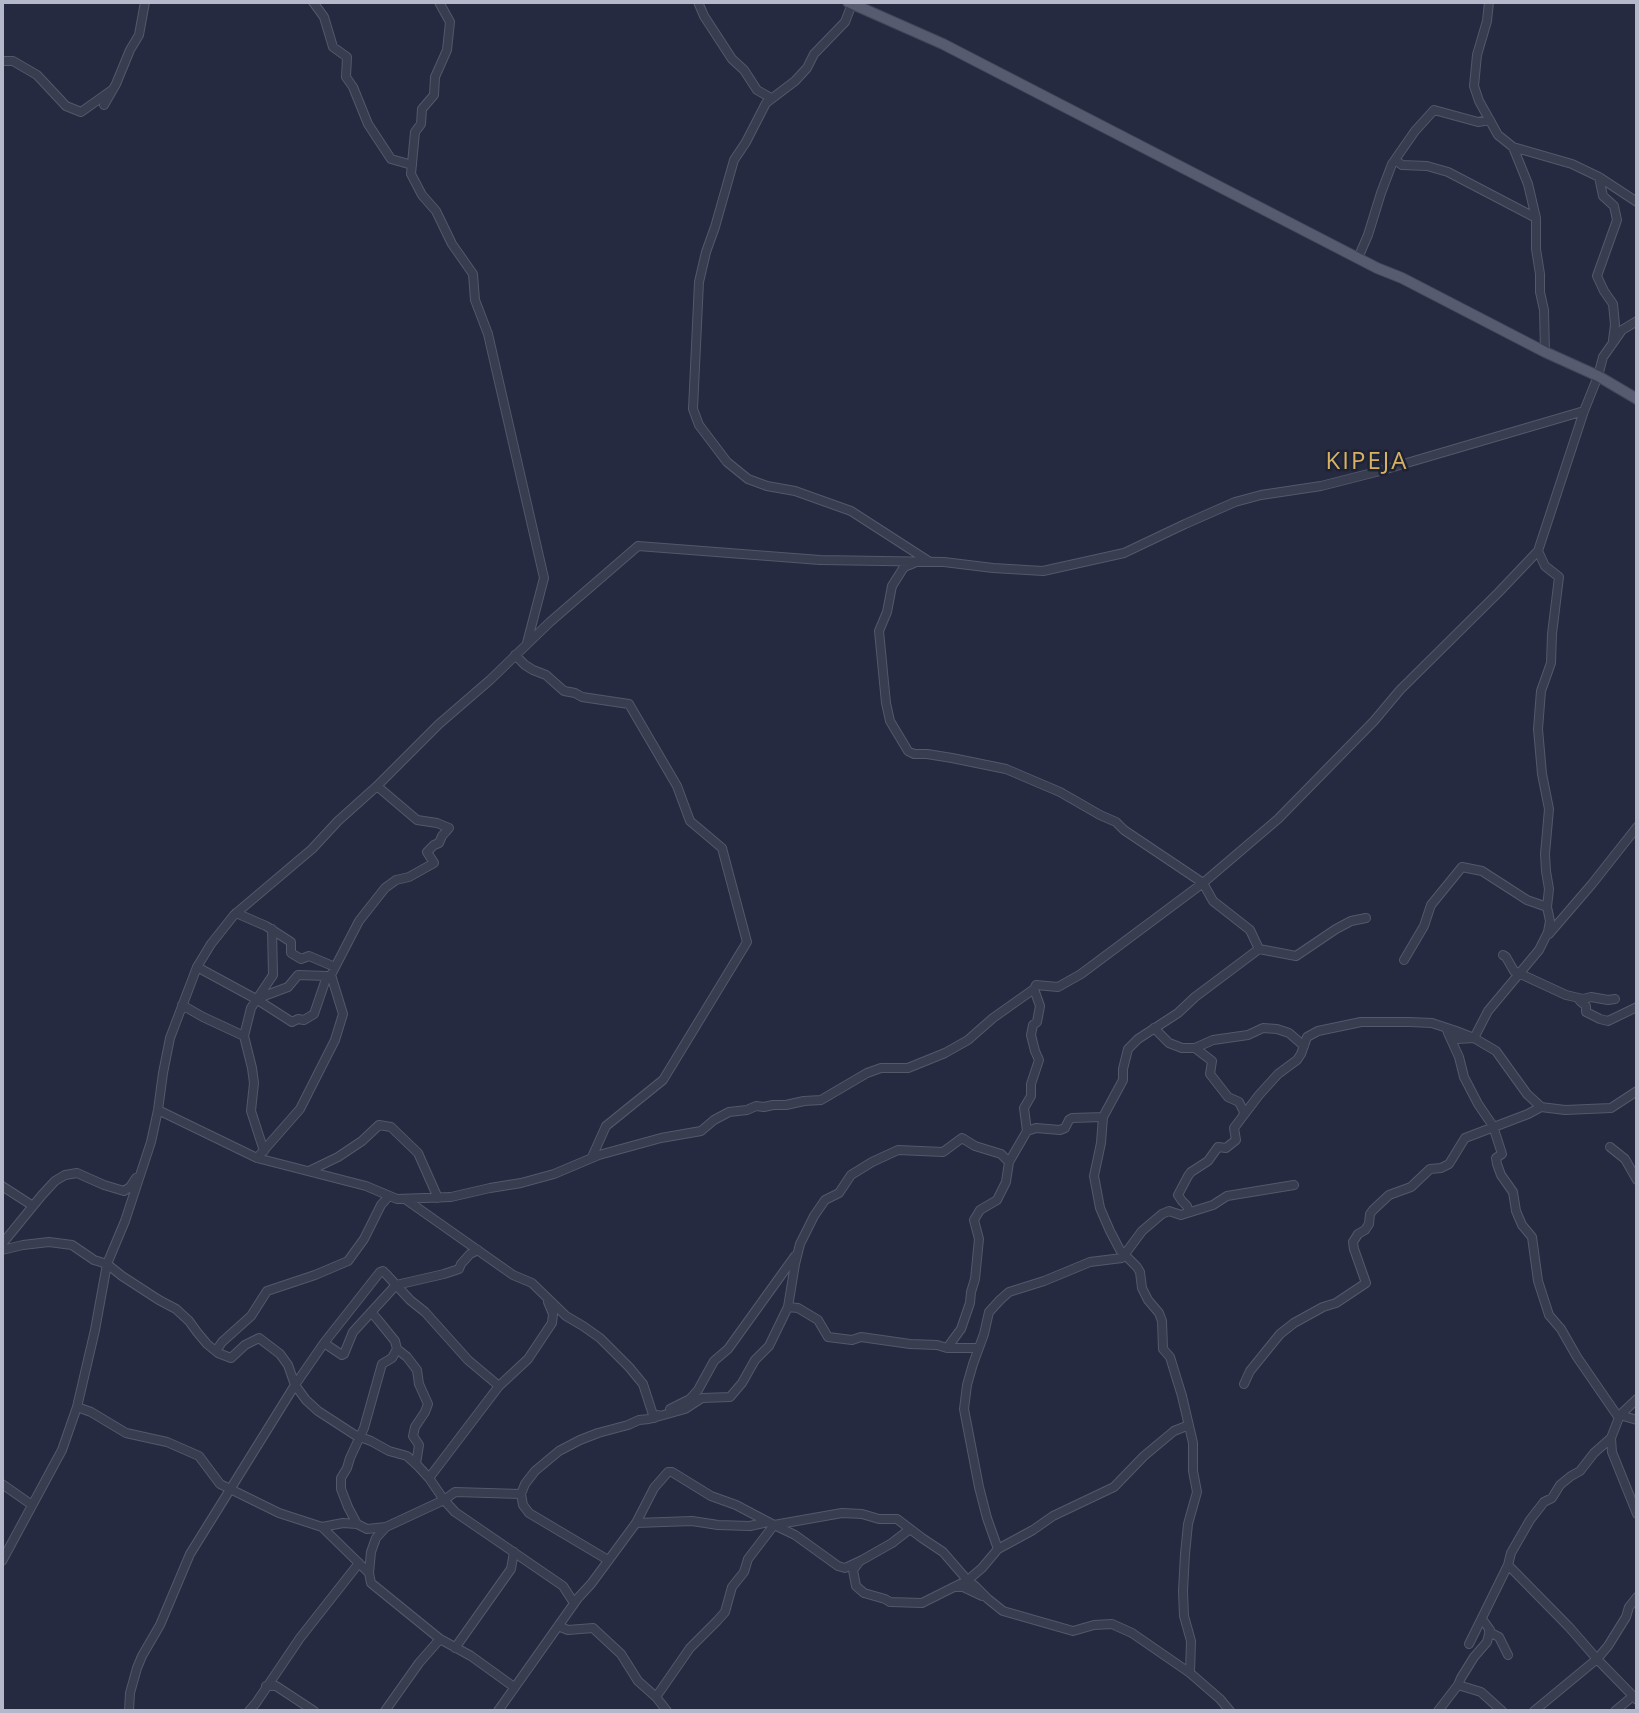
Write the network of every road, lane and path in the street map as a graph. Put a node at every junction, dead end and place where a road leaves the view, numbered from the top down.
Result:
1 (145, 2) edge
2 (313, 2) edge
3 (439, 2) edge
4 (698, 2) edge
5 (1489, 2) edge
6 (850, 3) edge
7 (2, 61) edge
8 (112, 90) junction
9 (775, 97) junction
10 (104, 105) dead end
11 (1490, 120) junction
12 (1513, 147) junction
13 (1395, 160) junction
14 (412, 164) junction
15 (1599, 177) junction
16 (1637, 202) edge
17 (1536, 218) junction
18 (1358, 258) junction
19 (1637, 321) edge
20 (1612, 344) junction
21 (1545, 352) junction
22 (1598, 376) junction
23 (1637, 398) edge
24 (1584, 411) junction
25 (1538, 551) junction
26 (921, 561) junction
27 (937, 563) junction
28 (526, 644) junction
29 (515, 655) junction
30 (377, 786) junction
31 (1637, 827) edge
32 (1202, 883) junction
33 (1548, 907) junction
34 (236, 913) junction
35 (1366, 918) dead end
36 (272, 929) junction
37 (1545, 939) junction
38 (1259, 948) junction
39 (1503, 956) dead end
40 (1404, 960) dead end
41 (197, 967) junction
42 (335, 967) junction
43 (1520, 974) junction
44 (329, 977) junction
45 (1034, 989) junction
46 (256, 999) junction
47 (1583, 999) junction
48 (1615, 999) dead end
49 (182, 1005) junction
50 (1637, 1007) edge
51 (1154, 1028) junction
52 (1444, 1028) junction
53 (244, 1036) junction
54 (1474, 1038) junction
55 (1304, 1046) junction
56 (1195, 1048) junction
57 (1637, 1091) edge
58 (1541, 1107) junction
59 (158, 1110) junction
60 (1243, 1116) junction
61 (1103, 1117) junction
62 (1493, 1126) junction
63 (1027, 1130) junction
64 (1610, 1147) dead end
65 (261, 1154) junction
66 (592, 1158) junction
67 (1009, 1162) junction
68 (141, 1170) junction
69 (309, 1171) junction
70 (1637, 1180) edge
71 (1294, 1185) dead end
72 (2, 1186) edge
73 (389, 1196) junction
74 (438, 1198) junction
75 (405, 1199) junction
76 (33, 1206) junction
77 (1189, 1212) junction
78 (2, 1244) edge
79 (478, 1250) junction
80 (798, 1250) junction
81 (2, 1251) edge
82 (1125, 1254) junction
83 (107, 1264) junction
84 (396, 1285) junction
85 (547, 1299) junction
86 (788, 1307) junction
87 (371, 1312) junction
88 (324, 1343) junction
89 (947, 1348) junction
90 (978, 1348) junction
91 (397, 1349) junction
92 (216, 1351) junction
93 (1244, 1384) dead end
94 (295, 1385) junction
95 (499, 1386) junction
96 (1637, 1399) edge
97 (77, 1407) junction
98 (1620, 1416) junction
99 (654, 1418) junction
100 (1637, 1420) edge
101 (1189, 1425) junction
102 (360, 1437) junction
103 (1611, 1438) junction
104 (416, 1464) junction
105 (429, 1478) junction
106 (2, 1484) edge
107 (229, 1490) junction
108 (521, 1494) junction
109 (444, 1500) junction
110 (33, 1505) junction
111 (1637, 1514) edge
112 (636, 1523) junction
113 (771, 1523) junction
114 (357, 1524) junction
115 (322, 1527) junction
116 (386, 1527) junction
117 (910, 1529) junction
118 (998, 1549) junction
119 (514, 1552) junction
120 (608, 1560) junction
121 (2, 1561) edge
122 (859, 1562) junction
123 (359, 1563) junction
124 (1508, 1565) junction
125 (369, 1573) junction
126 (969, 1581) junction
127 (956, 1587) junction
128 (1637, 1597) edge
129 (988, 1600) junction
130 (574, 1603) junction
131 (1482, 1619) junction
132 (558, 1626) junction
133 (1489, 1632) junction
134 (440, 1639) junction
135 (1469, 1644) dead end
136 (455, 1648) junction
137 (1508, 1655) dead end
138 (1597, 1658) junction
139 (1190, 1673) junction
140 (1458, 1685) junction
141 (266, 1686) junction
142 (514, 1688) junction
143 (1634, 1693) edge
144 (656, 1697) junction
145 (129, 1711) edge
146 (249, 1711) edge
147 (314, 1711) edge
148 (384, 1711) edge
149 (498, 1711) edge
150 (667, 1711) edge
151 (1230, 1711) edge
152 (1438, 1711) edge
153 (1502, 1711) edge
154 (1534, 1711) edge
155 (1615, 1711) edge

1 - 8 street
2 - 14 street
3 - 14 street
4 - 9 street
5 - 11 street
6 - 9 street
6 - 18 main road
7 - 8 street
8 - 10 street
9 - 27 street
11 - 12 street
11 - 13 street
12 - 15 street
12 - 17 street
13 - 17 street
13 - 18 street
14 - 28 street
15 - 16 street
15 - 20 street
17 - 21 street
18 - 21 main road
19 - 20 street
20 - 22 street
21 - 22 main road
22 - 23 main road
22 - 24 street
24 - 25 street
24 - 27 street
25 - 32 street
25 - 33 street
26 - 27 street
26 - 28 street
26 - 32 street
28 - 29 street
29 - 30 street
29 - 66 street
30 - 34 street
30 - 42 street
31 - 37 street
32 - 38 street
32 - 45 street
33 - 37 street
33 - 40 street
34 - 36 street
34 - 41 street
35 - 38 street
36 - 42 street
36 - 46 street
37 - 43 street
38 - 51 street
39 - 43 street
41 - 46 street
41 - 49 street
42 - 44 street
43 - 47 street
43 - 54 street
44 - 46 street
44 - 46 street
44 - 65 street
45 - 63 street
45 - 66 street
46 - 53 street
47 - 48 street
47 - 50 street
49 - 53 street
49 - 59 street
51 - 56 street
51 - 61 street
52 - 54 street
52 - 55 street
52 - 62 street
53 - 65 street
54 - 58 street
55 - 56 street
55 - 60 street
56 - 60 street
57 - 58 street
58 - 62 street
59 - 65 street
59 - 68 street
60 - 77 street
61 - 63 street
61 - 82 street
62 - 93 street
62 - 98 street
63 - 67 street
64 - 70 street
65 - 69 street
66 - 74 street
67 - 80 street
67 - 89 street
68 - 76 street
68 - 83 street
69 - 73 street
69 - 74 street
71 - 77 street
72 - 76 street
73 - 75 street
73 - 92 street
74 - 75 street
75 - 79 street
76 - 78 street
77 - 82 street
79 - 84 street
79 - 85 street
80 - 86 street
80 - 99 street
81 - 83 street
82 - 90 street
82 - 101 street
83 - 92 street
83 - 97 street
84 - 87 street
84 - 88 street
84 - 95 street
85 - 95 street
85 - 99 street
86 - 89 street
86 - 99 street
87 - 88 street
87 - 91 street
88 - 94 street
89 - 90 street
90 - 118 street
91 - 102 street
91 - 104 street
92 - 94 street
94 - 102 street
94 - 107 street
95 - 105 street
96 - 98 street
97 - 107 street
97 - 110 street
98 - 100 street
98 - 103 street
99 - 108 street
101 - 118 street
101 - 139 street
102 - 104 street
102 - 114 street
103 - 111 street
103 - 124 street
104 - 105 street
105 - 109 street
106 - 110 street
107 - 115 street
107 - 145 street
108 - 109 street
108 - 120 street
109 - 116 street
109 - 119 street
110 - 121 street
112 - 113 street
112 - 113 street
112 - 120 street
113 - 117 street
113 - 122 street
113 - 144 street
114 - 115 street
114 - 116 street
115 - 123 street
116 - 125 street
117 - 122 street
117 - 126 street
118 - 126 street
119 - 130 street
119 - 136 street
120 - 130 street
122 - 127 street
123 - 125 street
123 - 141 street
124 - 131 street
124 - 138 street
125 - 134 street
126 - 127 street
126 - 129 street
127 - 129 street
128 - 138 street
129 - 139 street
130 - 132 street
131 - 133 street
131 - 135 street
132 - 142 street
132 - 144 street
133 - 137 street
133 - 140 street
134 - 136 street
134 - 148 street
136 - 142 street
138 - 143 street
138 - 154 street
139 - 151 street
140 - 152 street
140 - 153 street
141 - 146 street
141 - 147 street
142 - 149 street
143 - 155 street
144 - 150 street

